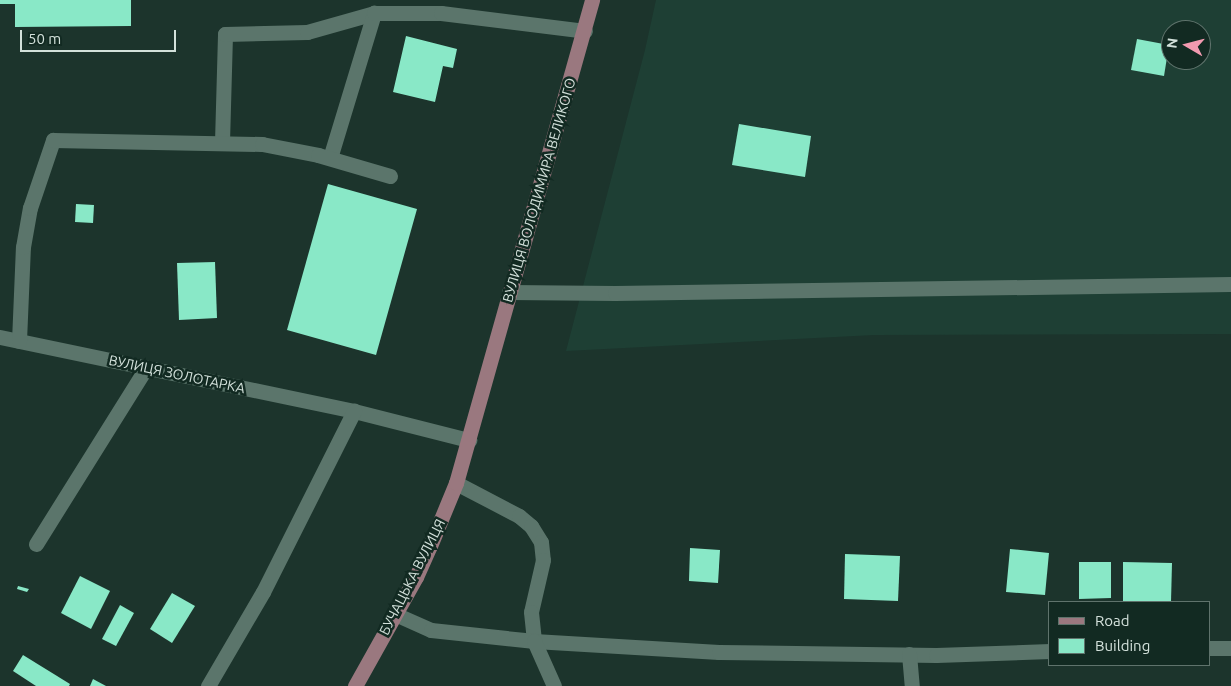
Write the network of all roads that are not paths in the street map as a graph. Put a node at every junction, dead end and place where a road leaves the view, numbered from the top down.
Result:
1 (592, 0) edge
2 (374, 13) junction
3 (585, 30) junction
4 (222, 142) junction
5 (330, 158) junction
6 (390, 176) dead end
7 (1231, 284) edge
8 (509, 292) junction
9 (0, 337) edge
10 (19, 341) junction
11 (146, 368) junction
12 (486, 379) joint
13 (354, 411) junction
14 (469, 440) junction
15 (456, 483) junction
16 (36, 544) dead end
17 (395, 614) junction
18 (534, 641) junction
19 (1211, 648) edge
20 (1231, 648) edge
21 (1048, 651) edge
22 (910, 654) junction
23 (208, 686) edge
24 (355, 686) edge
25 (554, 686) edge
26 (912, 686) edge

1 - 3 main road, ВУЛИЦЯ ВОЛОДИМИРА ВЕЛИКОГО
2 - 3 street
2 - 4 street
2 - 5 street
3 - 8 main road, ВУЛИЦЯ ВОЛОДИМИРА ВЕЛИКОГО
4 - 5 street
4 - 10 street
5 - 6 street
7 - 8 street
8 - 12 main road, ВУЛИЦЯ ВОЛОДИМИРА ВЕЛИКОГО
9 - 10 street, ВУЛИЦЯ ЗОЛОТАРКА
10 - 11 street, ВУЛИЦЯ ЗОЛОТАРКА
11 - 13 street, ВУЛИЦЯ ЗОЛОТАРКА
11 - 16 street
12 - 14 main road, БУЧАЦЬКА ВУЛИЦЯ
13 - 14 street, ВУЛИЦЯ ЗОЛОТАРКА
13 - 23 street
14 - 15 main road, БУЧАЦЬКА ВУЛИЦЯ
15 - 17 main road, БУЧАЦЬКА ВУЛИЦЯ
15 - 18 street
17 - 18 street
17 - 24 main road, БУЧАЦЬКА ВУЛИЦЯ
18 - 22 street
18 - 25 street
19 - 20 street
21 - 22 street
22 - 26 street

